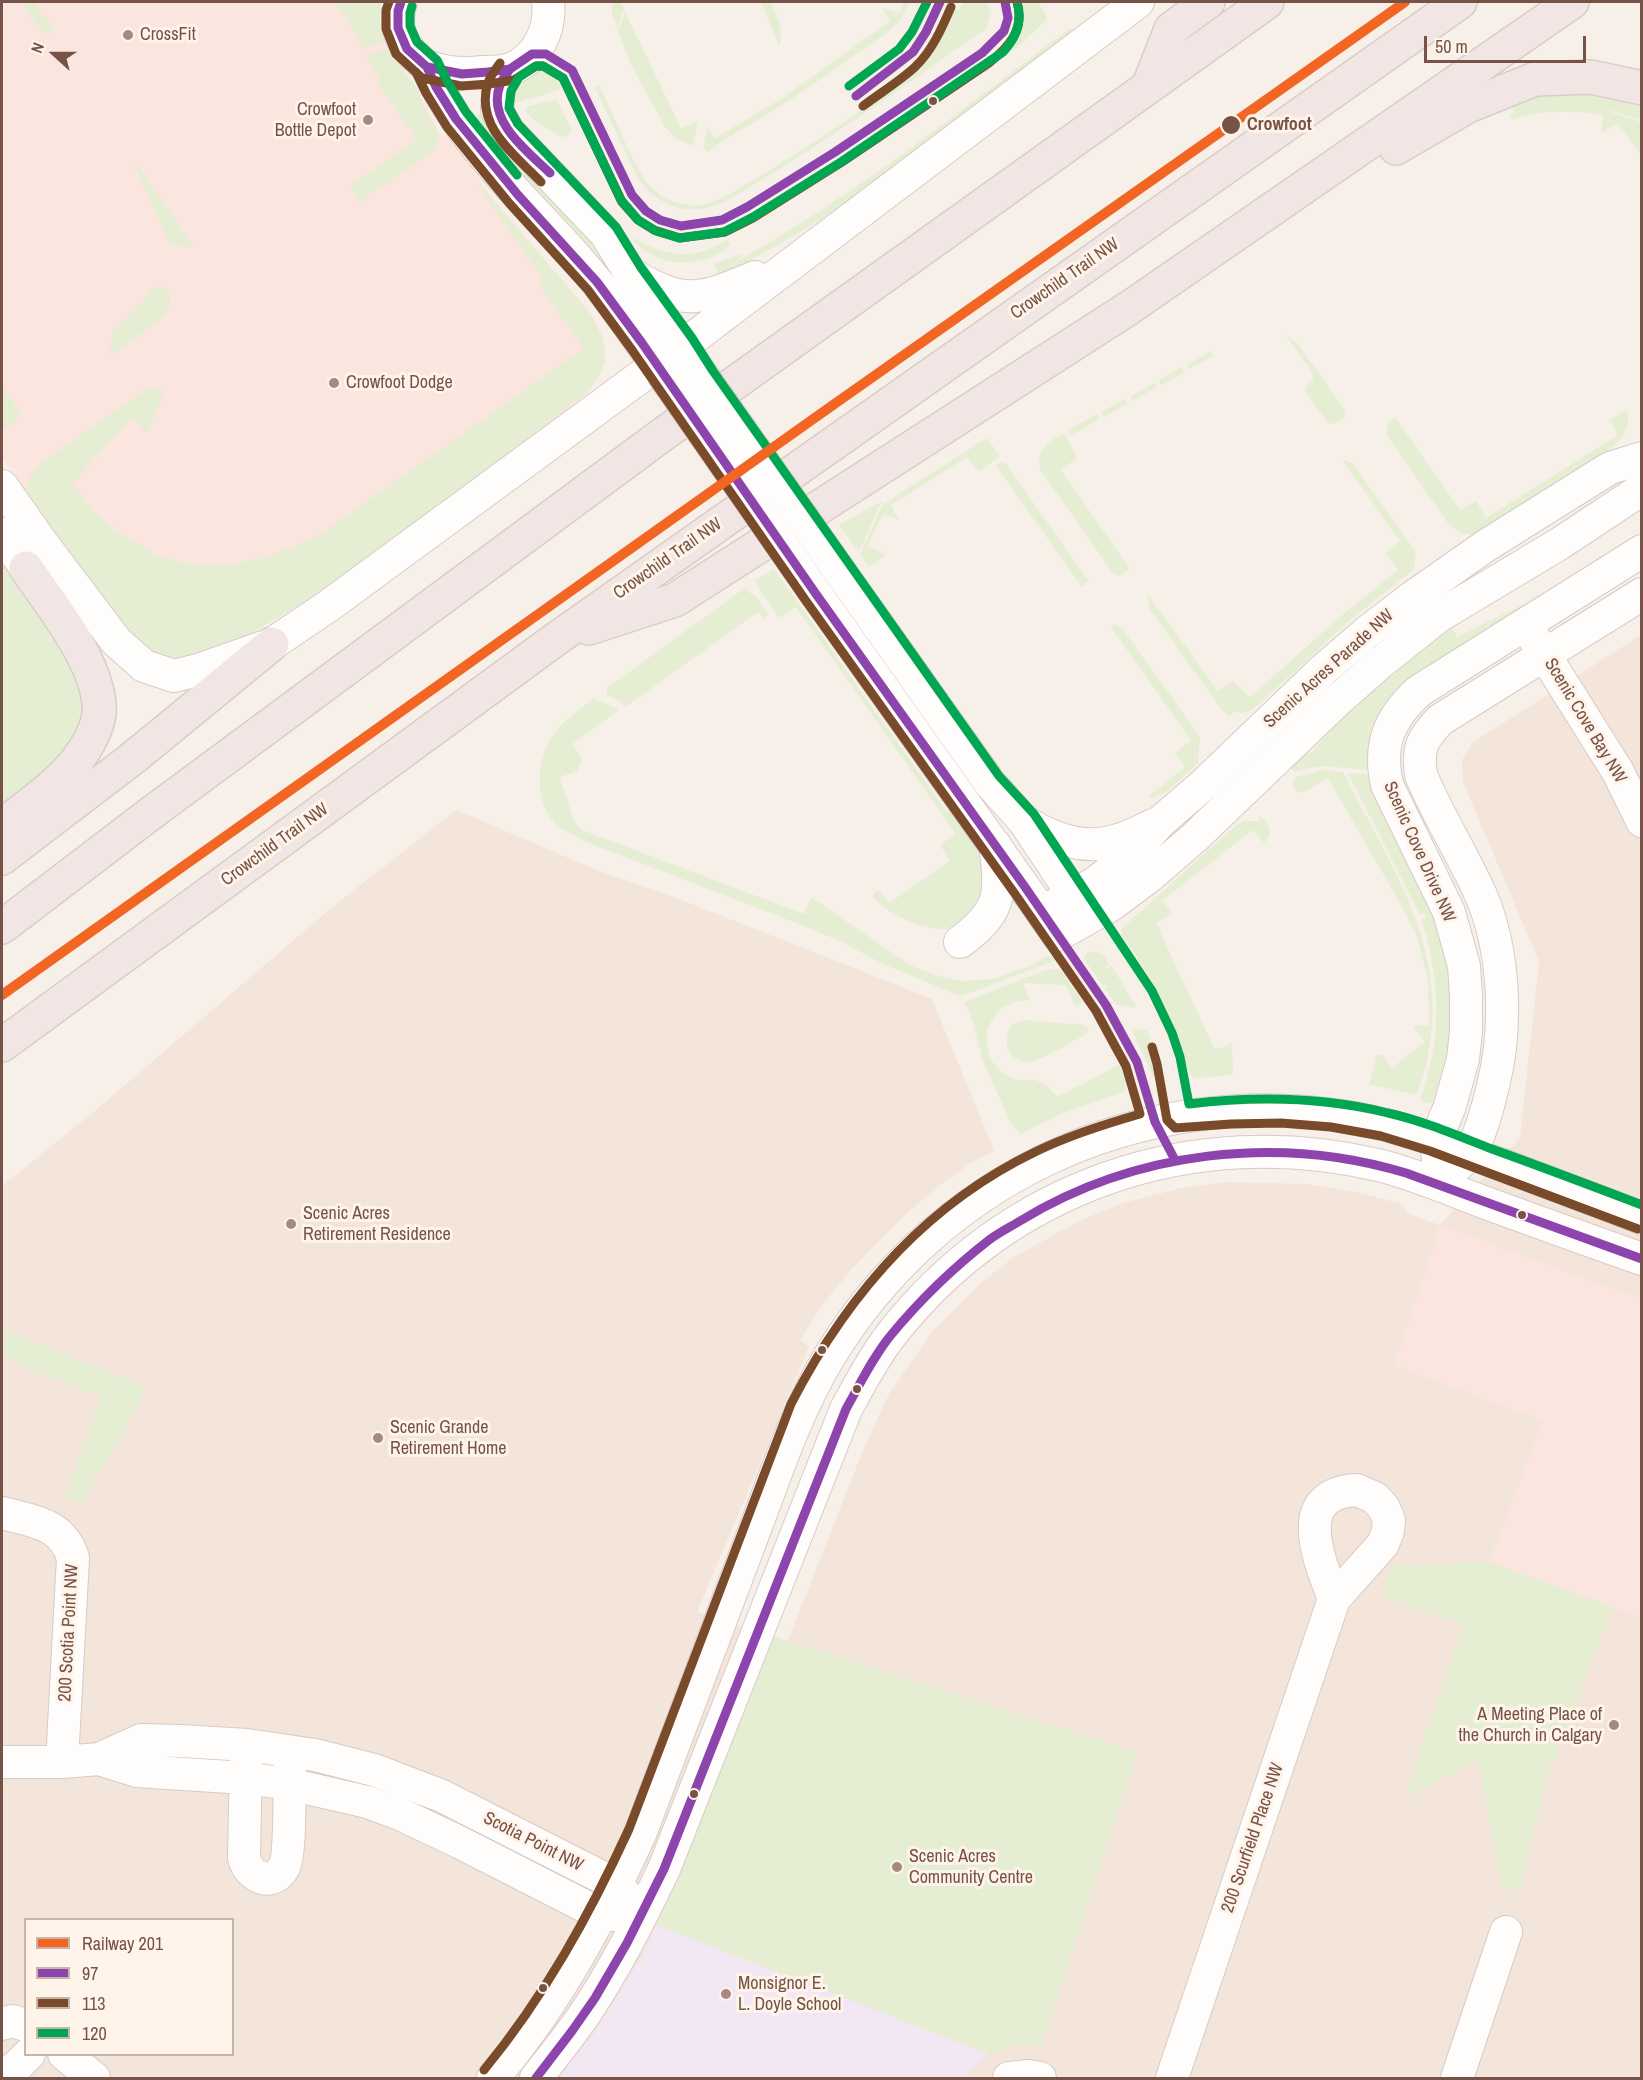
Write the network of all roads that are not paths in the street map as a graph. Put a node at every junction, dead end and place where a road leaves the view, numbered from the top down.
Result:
1 (401, 2) edge
2 (1138, 2) edge
3 (1208, 2) edge
4 (1267, 2) edge
5 (1460, 2) edge
6 (1572, 2) edge
7 (556, 7) edge
8 (427, 67) junction
9 (510, 69) junction
10 (1149, 85) junction
11 (1641, 88) edge
12 (1259, 219) junction
13 (809, 249) junction
14 (630, 273) junction
15 (685, 350) junction
16 (659, 369) junction
17 (1641, 458) edge
18 (2, 486) edge
19 (1641, 489) edge
20 (2, 534) edge
21 (1641, 551) edge
22 (37, 560) junction
23 (1641, 594) edge
24 (1526, 624) junction
25 (556, 639) junction
26 (272, 644) junction
27 (1544, 654) junction
28 (1641, 820) edge
29 (1024, 821) junction
30 (1159, 823) junction
31 (2, 826) edge
32 (995, 844) junction
33 (2, 858) edge
34 (1081, 907) junction
35 (2, 927) edge
36 (960, 942) dead end
37 (2, 1045) edge
38 (1436, 1140) junction
39 (1470, 1153) junction
40 (1439, 1185) junction
41 (1641, 1218) edge
42 (1641, 1259) edge
43 (2, 1513) edge
44 (760, 1515) junction
45 (797, 1533) junction
46 (1334, 1599) dead end
47 (247, 1745) junction
48 (290, 1751) junction
49 (99, 1759) junction
50 (2, 1762) edge
51 (62, 1762) junction
52 (246, 1778) junction
53 (289, 1784) junction
54 (617, 1885) junction
55 (602, 1915) junction
56 (642, 1915) junction
57 (1506, 1932) dead end
58 (2, 2024) edge
59 (24, 2024) edge
60 (28, 2056) edge
61 (65, 2056) edge
62 (2, 2077) edge
63 (94, 2079) edge
64 (493, 2079) edge
65 (536, 2079) edge
66 (1009, 2079) edge
67 (1040, 2079) edge
68 (1172, 2079) edge
69 (1457, 2079) edge

1 - 8 street
2 - 13 street
3 - 10 highway
4 - 10 highway
5 - 25 highway, Crowchild Trail NW
6 - 12 highway
7 - 9 street
8 - 9 street
8 - 16 street
9 - 14 street
10 - 35 highway
11 - 12 highway
12 - 25 highway
13 - 14 street
13 - 15 street
14 - 15 street
15 - 16 street
15 - 29 street, bridge
16 - 26 street
16 - 32 street, bridge
17 - 30 street, Scenic Acres Parade NW
18 - 22 street
19 - 34 street
20 - 22 street
21 - 24 street, Scenic Cove Drive NW
22 - 26 street
22 - 31 highway
23 - 27 street, Scenic Cove Drive NW
24 - 27 street, Scenic Cove Bay NW
24 - 38 street, Scenic Cove Drive NW
25 - 37 highway, Crowchild Trail NW
26 - 33 highway
27 - 28 street, Scenic Cove Bay NW
27 - 39 street, Scenic Cove Drive NW
29 - 30 street
29 - 34 street
30 - 34 street, Scenic Acres Parade NW
32 - 34 street, Scenic Acres Parade NW
32 - 36 street
38 - 39 street
38 - 40 street, Scenic Cove Drive NW
38 - 44 street
39 - 40 street, Scenic Cove Drive NW
39 - 41 street
40 - 42 street
40 - 45 street
43 - 51 street, 200 Scotia Point NW
44 - 45 street
44 - 54 street
45 - 56 street
46 - 68 street, 200 Scurfield Place NW
47 - 48 street, Scotia Point NW
47 - 49 street, Scotia Point NW
47 - 52 street
48 - 53 street
48 - 54 street, Scotia Point NW
49 - 51 street, Scotia Point NW
49 - 52 street, Scotia Point NW
50 - 51 street, Scotia Point NW
52 - 53 street, Scotia Point NW
52 - 53 street
53 - 55 street, Scotia Point NW
54 - 55 street
54 - 56 street, Scotia Point NW
55 - 56 street, Scotia Point NW
55 - 64 street
56 - 65 street
57 - 69 street
58 - 59 street
60 - 62 street
61 - 63 street
66 - 67 street

